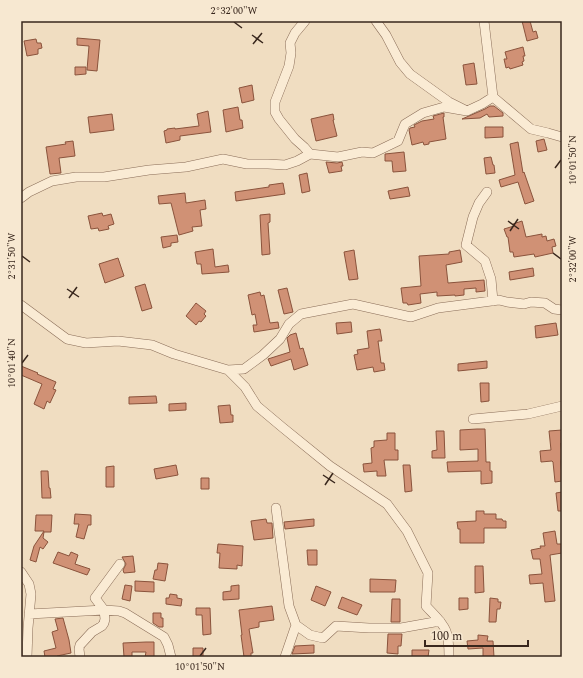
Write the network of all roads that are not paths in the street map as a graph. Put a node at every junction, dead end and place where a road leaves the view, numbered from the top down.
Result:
1 (306, 21) edge
2 (376, 21) edge
3 (484, 21) edge
4 (493, 97) junction
5 (467, 111) junction
6 (562, 137) edge
7 (310, 154) junction
8 (487, 192) dead end
9 (21, 198) edge
10 (493, 301) junction
11 (21, 305) edge
12 (562, 310) edge
13 (228, 370) junction
14 (562, 406) edge
15 (473, 419) dead end
16 (276, 508) dead end
17 (120, 564) dead end
18 (21, 572) edge
19 (95, 598) junction
20 (104, 610) junction
21 (87, 611) junction
22 (29, 614) junction
23 (440, 622) junction
24 (296, 625) junction
25 (27, 657) edge
26 (80, 657) edge
27 (171, 657) edge
28 (285, 657) edge
29 (450, 657) edge

1 - 7 street
2 - 5 street
3 - 4 street
4 - 5 street
4 - 6 street
5 - 7 street
7 - 9 street
8 - 10 street
10 - 12 street
10 - 13 street
11 - 13 street
13 - 23 street
14 - 15 street
16 - 24 street
17 - 19 street
18 - 22 street
19 - 20 street
19 - 21 street
20 - 21 street
20 - 26 street
20 - 27 street
21 - 22 street
22 - 25 street
23 - 24 street
23 - 29 street
24 - 28 street

